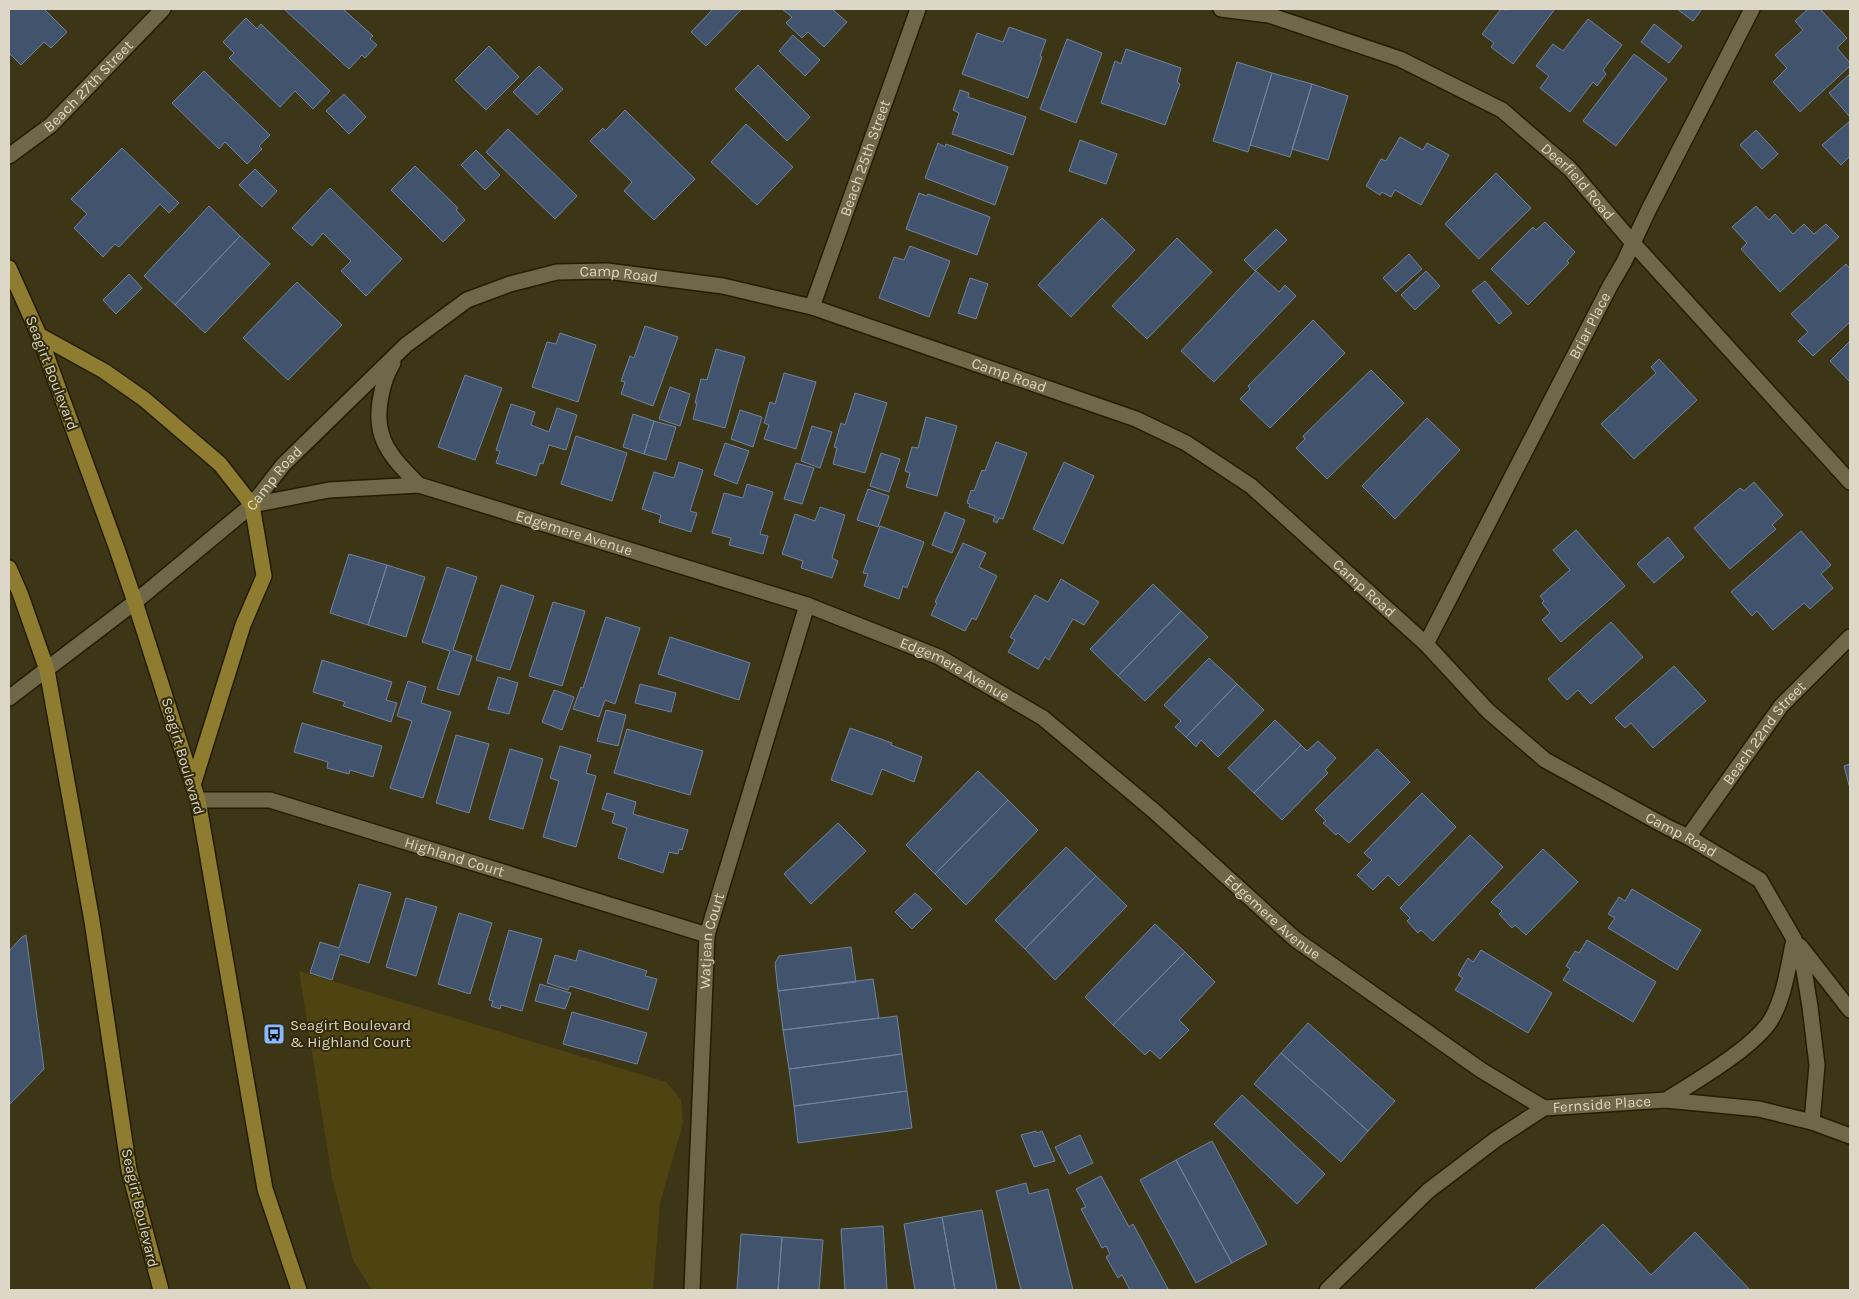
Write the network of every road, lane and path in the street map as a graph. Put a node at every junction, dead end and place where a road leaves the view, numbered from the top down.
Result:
1 (163, 9) edge
2 (918, 9) edge
3 (1221, 9) edge
4 (1752, 9) edge
5 (9, 156) edge
6 (1632, 242) junction
7 (9, 268) edge
8 (812, 307) junction
9 (39, 335) junction
10 (406, 345) junction
11 (1850, 482) edge
12 (419, 485) junction
13 (252, 505) junction
14 (9, 568) edge
15 (135, 602) junction
16 (807, 605) junction
17 (1850, 637) edge
18 (1426, 644) junction
19 (47, 670) junction
20 (9, 698) edge
21 (193, 785) junction
22 (198, 800) junction
23 (1688, 837) junction
24 (707, 936) junction
25 (1794, 939) junction
26 (1850, 1010) edge
27 (1666, 1100) junction
28 (1544, 1108) junction
29 (1812, 1122) junction
30 (1850, 1136) edge
31 (161, 1290) edge
32 (299, 1290) edge
33 (692, 1290) edge
34 (1327, 1290) edge

1 - 5 street, Beach 27th Street
2 - 8 street, Beach 25th Street
3 - 6 street, Deerfield Road
4 - 6 street, Briar Place
6 - 11 street, Deerfield Road
6 - 18 street, Briar Place
7 - 9 main road, Seagirt Boulevard
8 - 10 street, Camp Road
8 - 18 street, Camp Road
9 - 13 main road
9 - 15 main road, Seagirt Boulevard
10 - 12 street
10 - 13 street, Camp Road
12 - 13 street, Edgemere Avenue
12 - 16 street, Edgemere Avenue
13 - 15 street, Camp Road
13 - 21 main road
14 - 19 main road, Seagirt Boulevard
15 - 19 street, Camp Road
15 - 21 main road, Seagirt Boulevard
16 - 24 street, Watjean Court
16 - 28 street, Edgemere Avenue
17 - 23 street, Beach 22nd Street
18 - 23 street, Camp Road
19 - 20 street, Camp Road
19 - 31 main road, Seagirt Boulevard
21 - 22 main road, Seagirt Boulevard
22 - 24 street, Highland Court
22 - 32 main road, Seagirt Boulevard
23 - 25 street, Camp Road
24 - 33 street, Watjean Court
25 - 26 street
25 - 27 street
25 - 29 street, Camp Road
27 - 28 street, Fernside Place
27 - 29 street, Fernside Place
28 - 34 street, Fernside Place
29 - 30 street, Fernside Place

